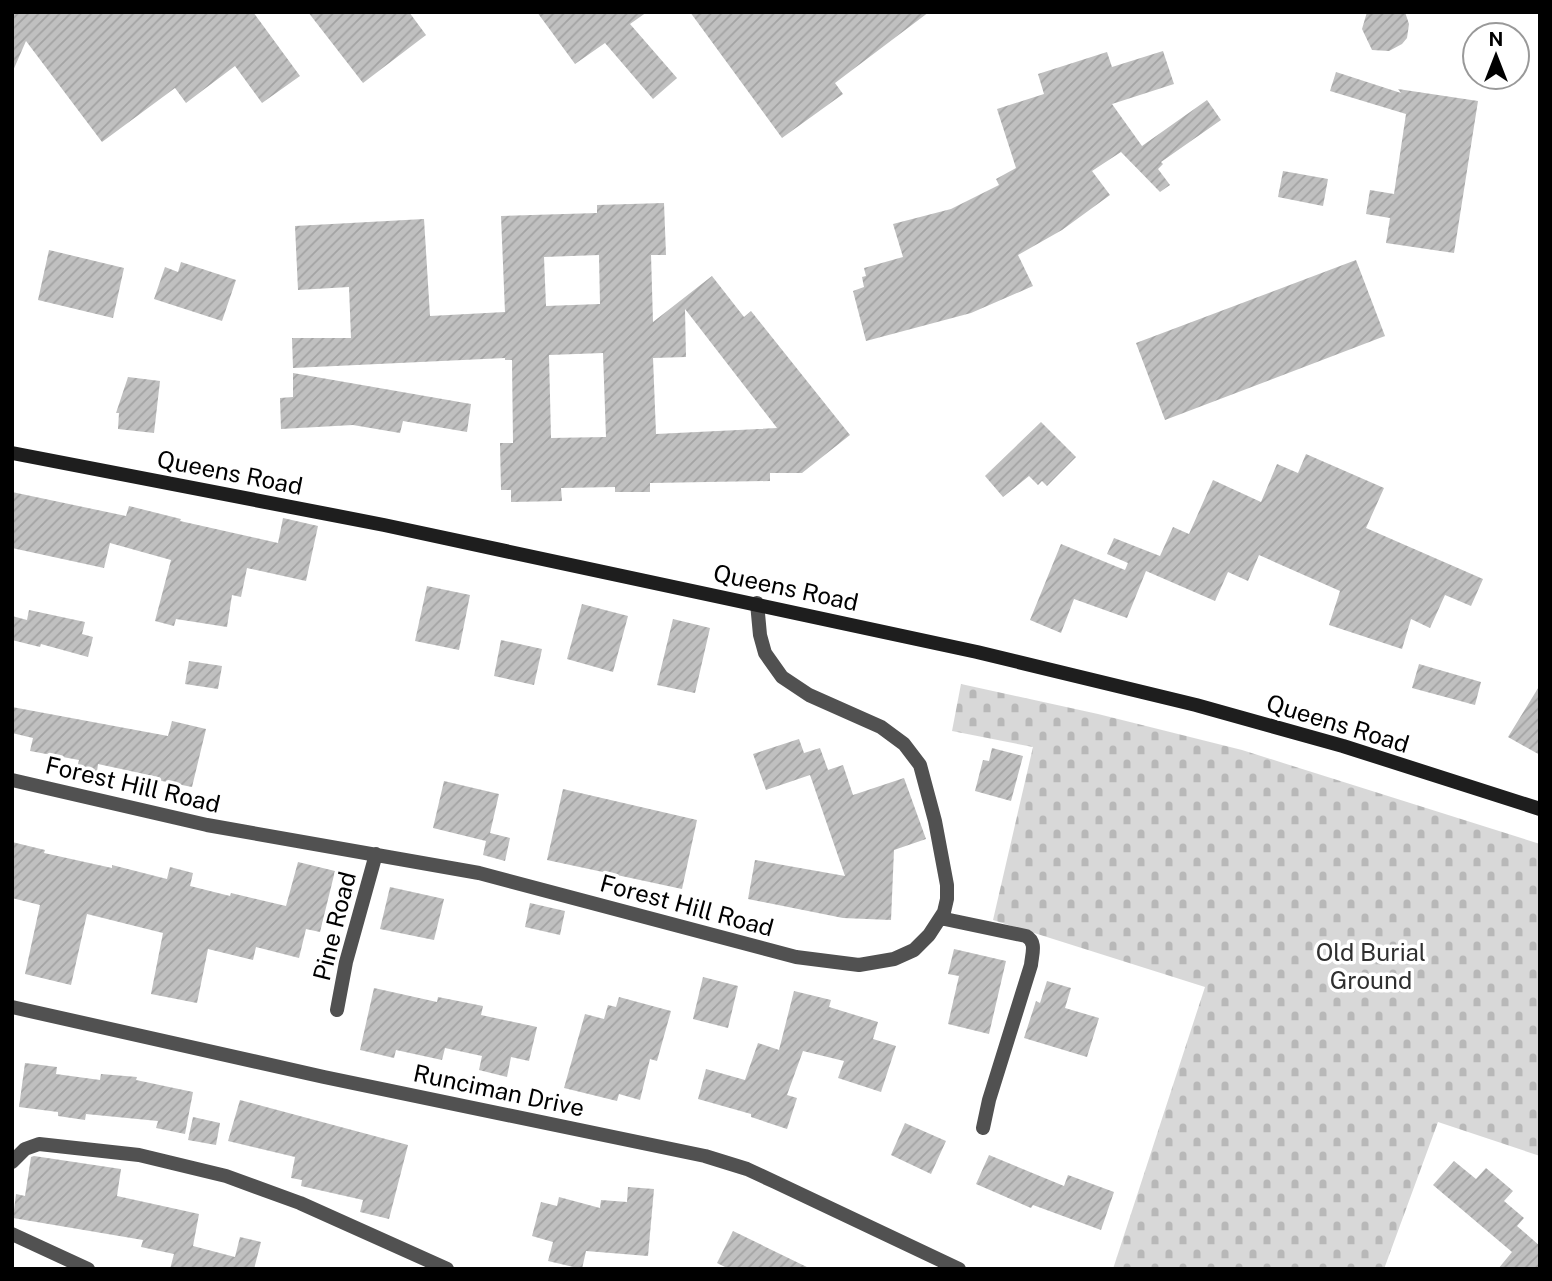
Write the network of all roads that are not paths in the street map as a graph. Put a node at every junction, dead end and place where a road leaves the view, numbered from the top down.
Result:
1 (12, 453) edge
2 (757, 604) junction
3 (12, 780) edge
4 (1540, 809) edge
5 (376, 854) junction
6 (940, 918) junction
7 (12, 1007) edge
8 (337, 1010) dead end
9 (984, 1128) dead end
10 (12, 1162) edge
11 (12, 1234) edge
12 (88, 1269) edge
13 (447, 1269) edge
14 (959, 1269) edge

1 - 2 main road, Queens Road
2 - 4 main road, Queens Road
2 - 6 street, Forest Hill Road
3 - 5 street, Forest Hill Road
5 - 6 street, Forest Hill Road
5 - 8 street, Pine Road
6 - 9 street
7 - 14 street, Runciman Drive
10 - 13 street
11 - 12 street

